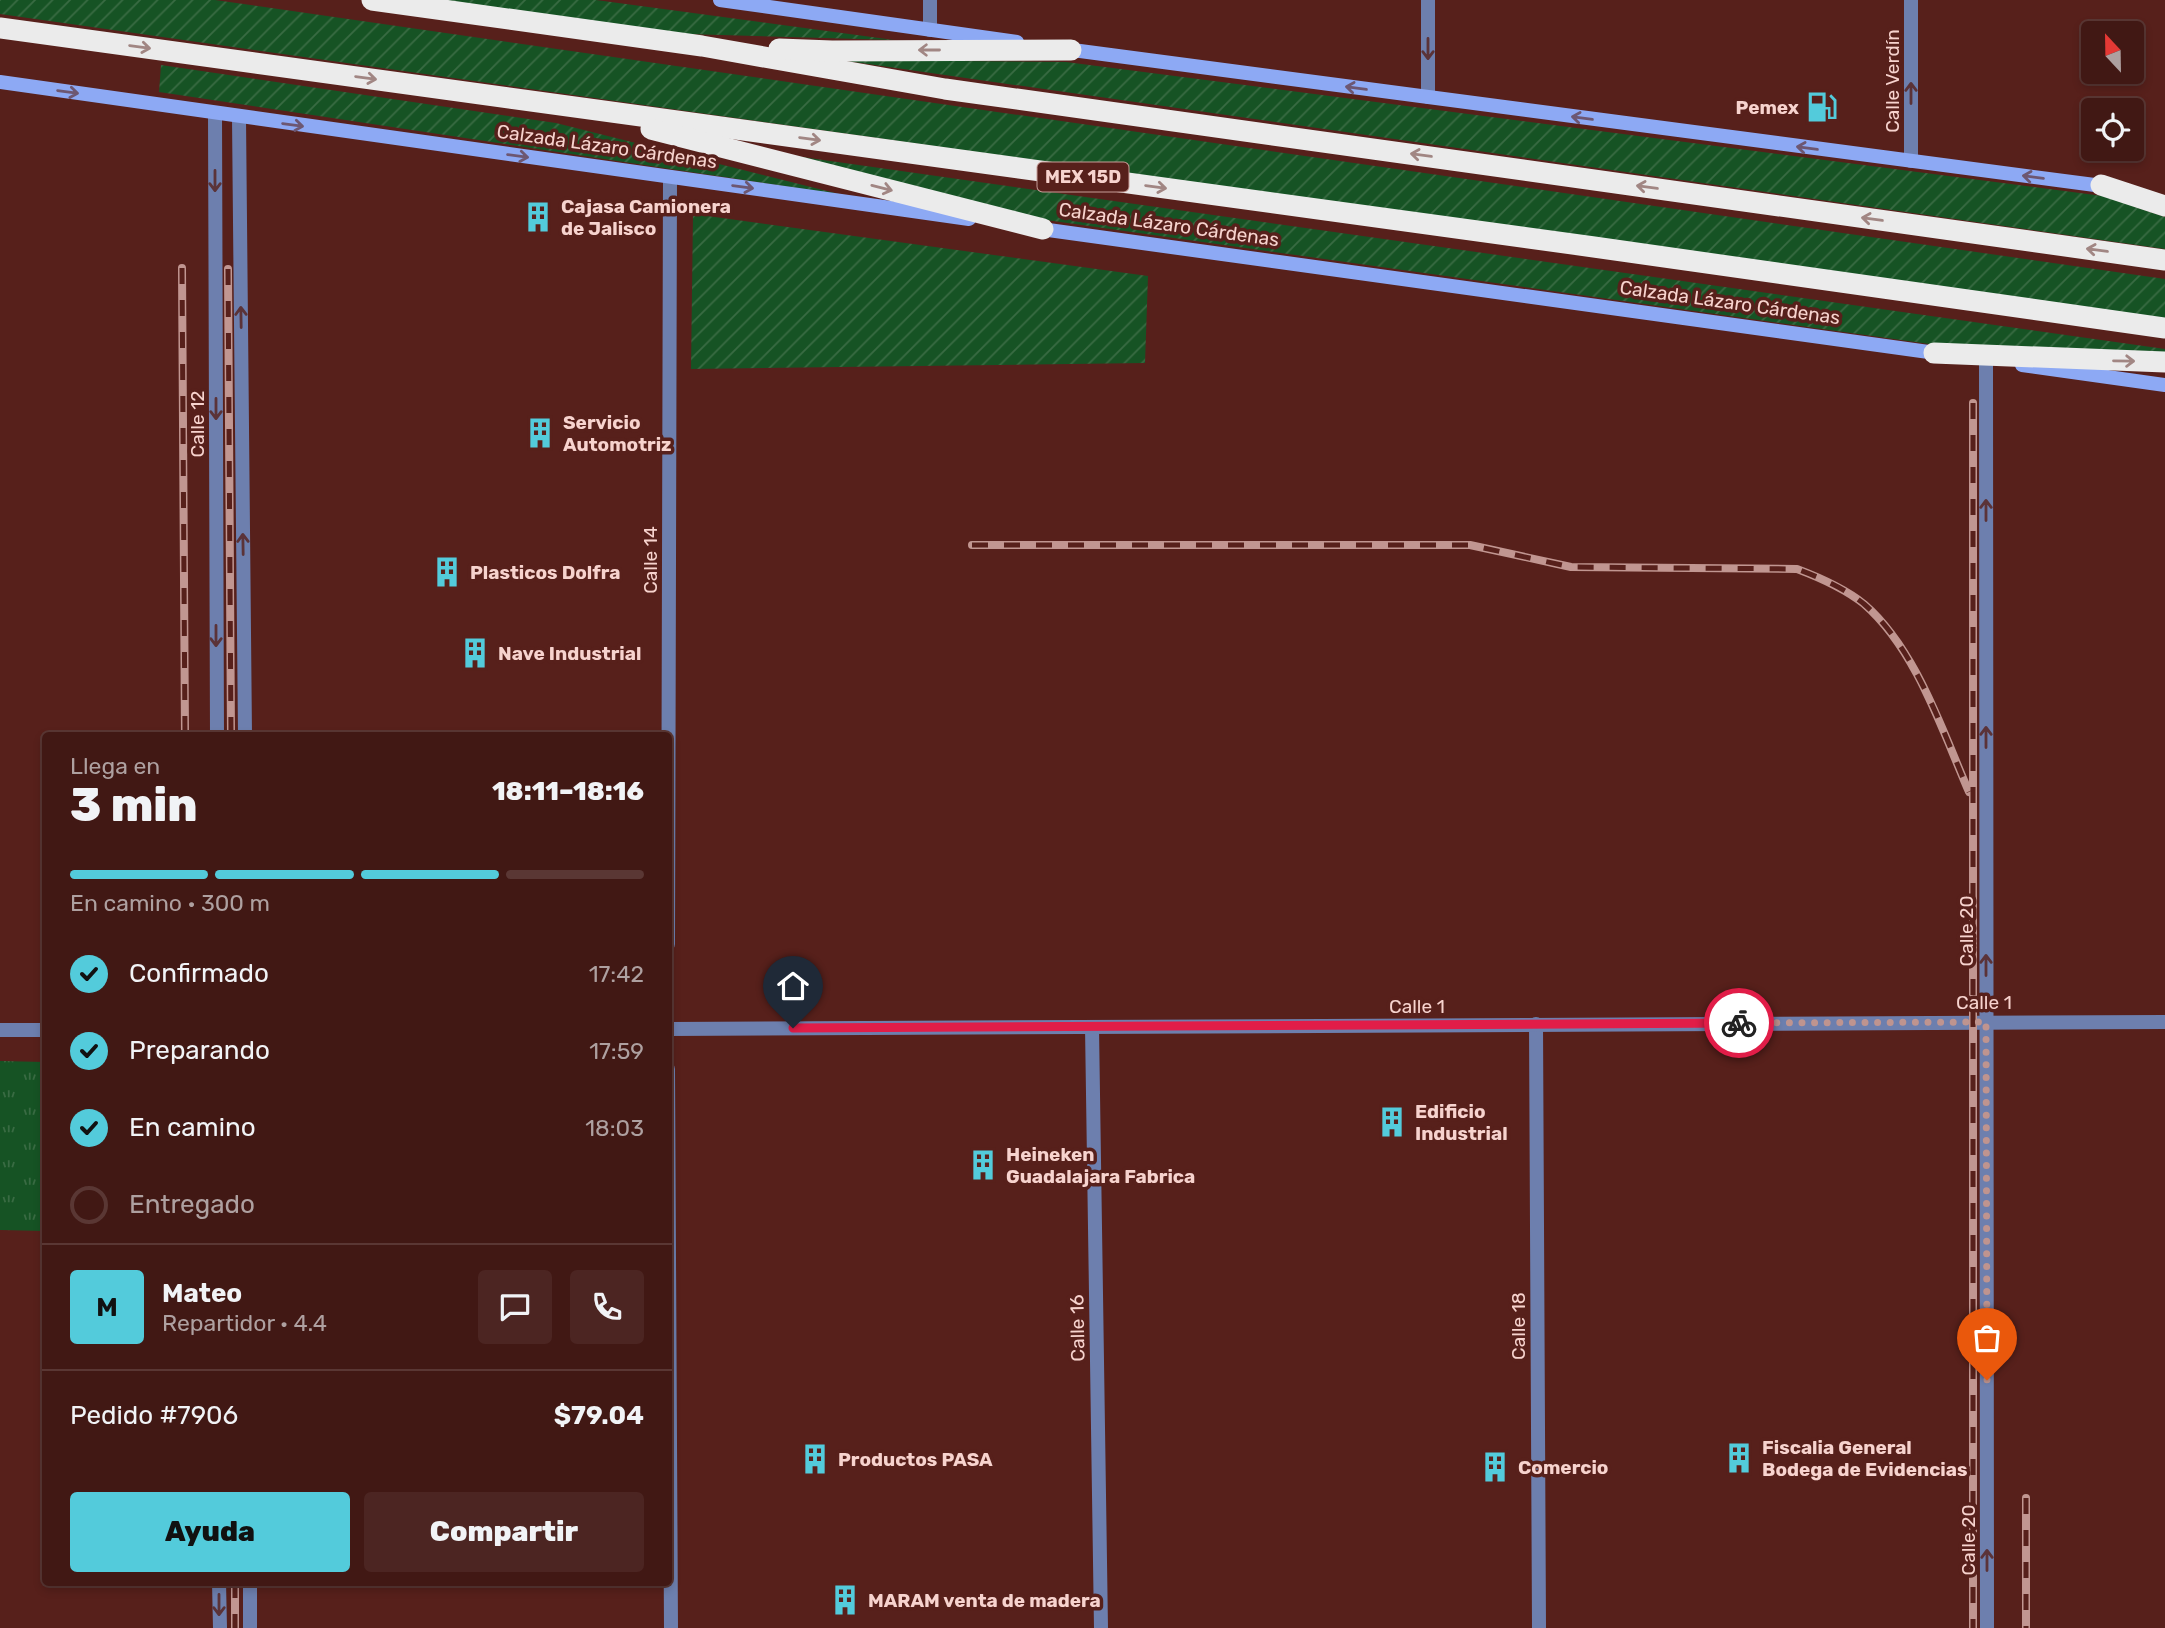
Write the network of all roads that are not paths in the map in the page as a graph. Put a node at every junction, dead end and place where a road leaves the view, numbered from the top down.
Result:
1 (372, 0) edge
2 (720, 0) edge
3 (930, 0) edge
4 (1428, 0) edge
5 (1912, 0) edge
6 (0, 28) edge
7 (930, 30) junction
8 (702, 46) junction
9 (1071, 50) junction
10 (0, 82) edge
11 (1428, 97) junction
12 (554, 104) junction
13 (215, 113) junction
14 (239, 117) junction
15 (1911, 161) junction
16 (670, 177) junction
17 (2101, 185) junction
18 (2165, 197) edge
19 (2165, 206) edge
20 (1044, 229) junction
21 (2165, 260) edge
22 (2165, 328) edge
23 (1934, 353) junction
24 (1986, 360) junction
25 (2165, 362) edge
26 (2165, 385) edge
27 (217, 732) edge
28 (245, 732) edge
29 (669, 732) edge
30 (2165, 1021) edge
31 (1986, 1022) junction
32 (1536, 1024) junction
33 (1092, 1027) junction
34 (672, 1029) edge
35 (0, 1030) edge
36 (42, 1030) edge
37 (219, 1586) edge
38 (250, 1586) edge
39 (671, 1586) edge
40 (220, 1628) edge
41 (250, 1628) edge
42 (671, 1628) edge
43 (1101, 1628) edge
44 (1539, 1628) edge
45 (1987, 1628) edge

1 - 8 highway
2 - 7 main road
3 - 7 street
4 -> 11 street
15 -> 5 street, Calle Verdín
6 -> 12 highway, Calzada Lázaro Cárdenas / MEX 15D
7 - 9 main road
9 -> 8 highway
21 -> 8 highway
11 -> 9 main road
10 -> 13 main road, Calzada Lázaro Cárdenas
15 -> 11 main road
12 -> 20 highway
12 -> 22 highway, Calzada Lázaro Cárdenas / MEX 15D
13 - 14 main road, Calzada Lázaro Cárdenas
13 -> 27 street, Calle 12
14 -> 16 main road, Calzada Lázaro Cárdenas
28 -> 14 street
17 -> 15 main road
16 -> 20 main road, Calzada Lázaro Cárdenas
16 - 29 street, Calle 14
17 - 18 main road
17 - 19 highway
20 - 23 main road, Calzada Lázaro Cárdenas
23 - 24 main road, Calzada Lázaro Cárdenas
23 -> 25 highway
24 - 26 main road, Calzada Lázaro Cárdenas
31 -> 24 street, Calle 20
30 - 31 street, Calle 1
31 - 32 street, Calle 1
45 -> 31 street, Calle 20
32 - 33 street, Calle 1
32 - 44 street, Calle 18
33 - 34 street, Calle 1
33 - 43 street, Calle 16
35 - 36 street
37 -> 40 street
38 - 41 street
39 - 42 street

